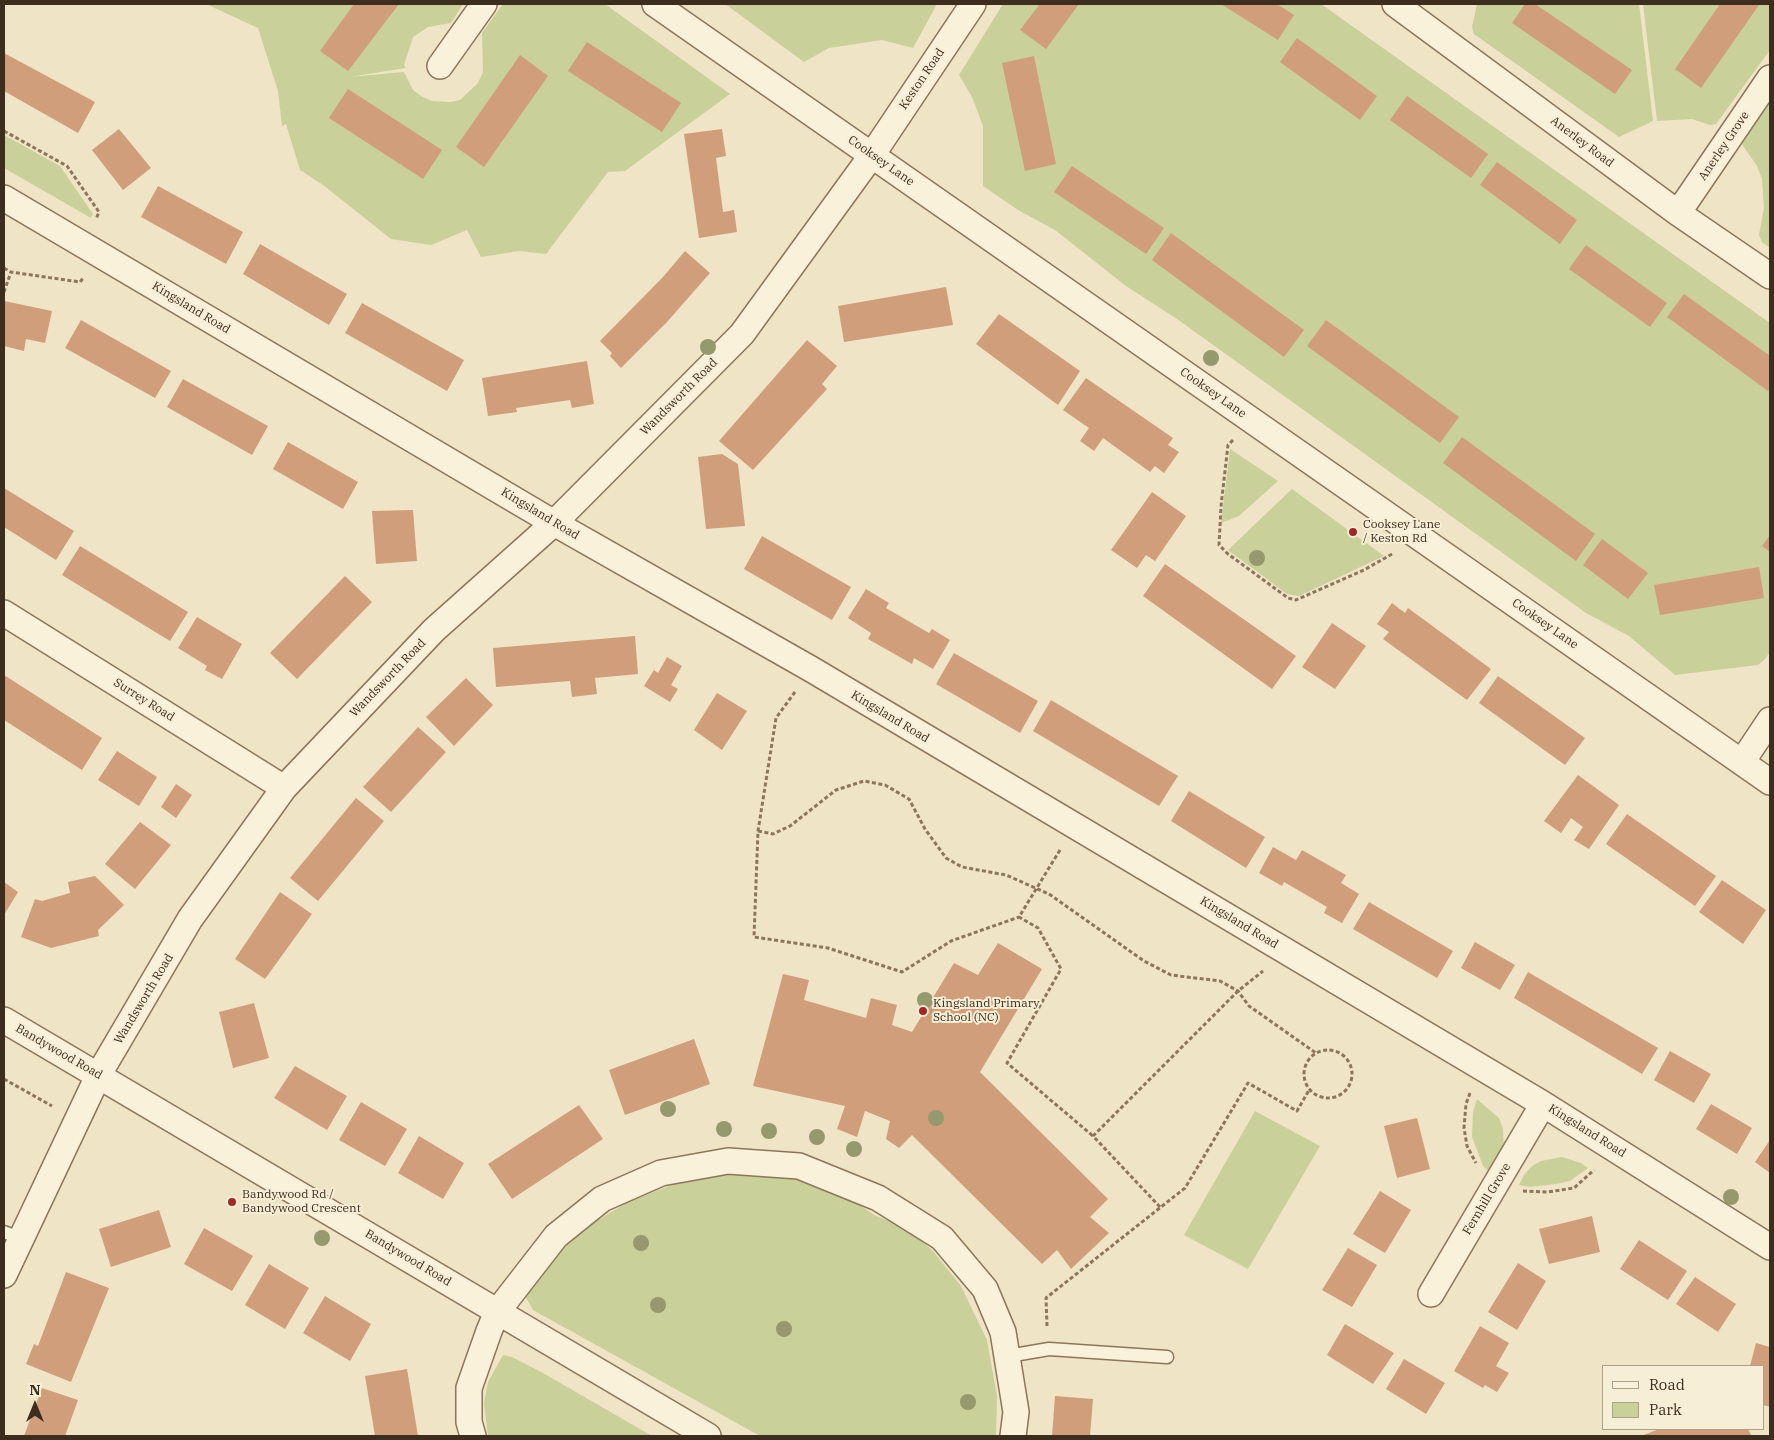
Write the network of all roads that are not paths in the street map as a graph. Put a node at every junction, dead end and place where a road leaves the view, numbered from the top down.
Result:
1 (484, 4) edge
2 (656, 4) edge
3 (973, 4) edge
4 (1395, 4) edge
5 (440, 66) dead end
6 (1770, 78) edge
7 (872, 155) junction
8 (4, 198) edge
9 (1678, 213) junction
10 (1770, 276) edge
11 (554, 523) junction
12 (4, 613) edge
13 (1770, 720) edge
14 (1742, 762) junction
15 (1770, 782) edge
16 (284, 788) junction
17 (4, 1020) edge
18 (99, 1074) junction
19 (1544, 1104) junction
20 (12, 1235) edge
21 (1770, 1247) edge
22 (4, 1275) edge
23 (1431, 1294) dead end
24 (497, 1312) junction
25 (1008, 1356) junction
26 (1167, 1357) dead end
27 (473, 1436) edge
28 (708, 1436) edge
29 (1013, 1436) edge

1 - 5 street
2 - 7 street, Cooksey Lane
3 - 7 street, Keston Road
4 - 9 street, Anerley Road
6 - 9 street, Anerley Grove
7 - 11 street, Wandsworth Road
7 - 14 street, Cooksey Lane
8 - 11 street, Kingsland Road
9 - 10 street, Anerley Road
11 - 16 street, Wandsworth Road
11 - 19 street, Kingsland Road
12 - 16 street, Surrey Road
13 - 14 street
14 - 15 street, Cooksey Lane
16 - 18 street, Wandsworth Road
17 - 18 street, Bandywood Road
18 - 20 street, Wandsworth Road
18 - 24 street, Bandywood Road
19 - 21 street, Kingsland Road
19 - 23 street, Fernhill Grove
20 - 22 street, Wandsworth Road
24 - 25 street
24 - 27 street
24 - 28 street, Bandywood Road
25 - 26 lane
25 - 29 street

